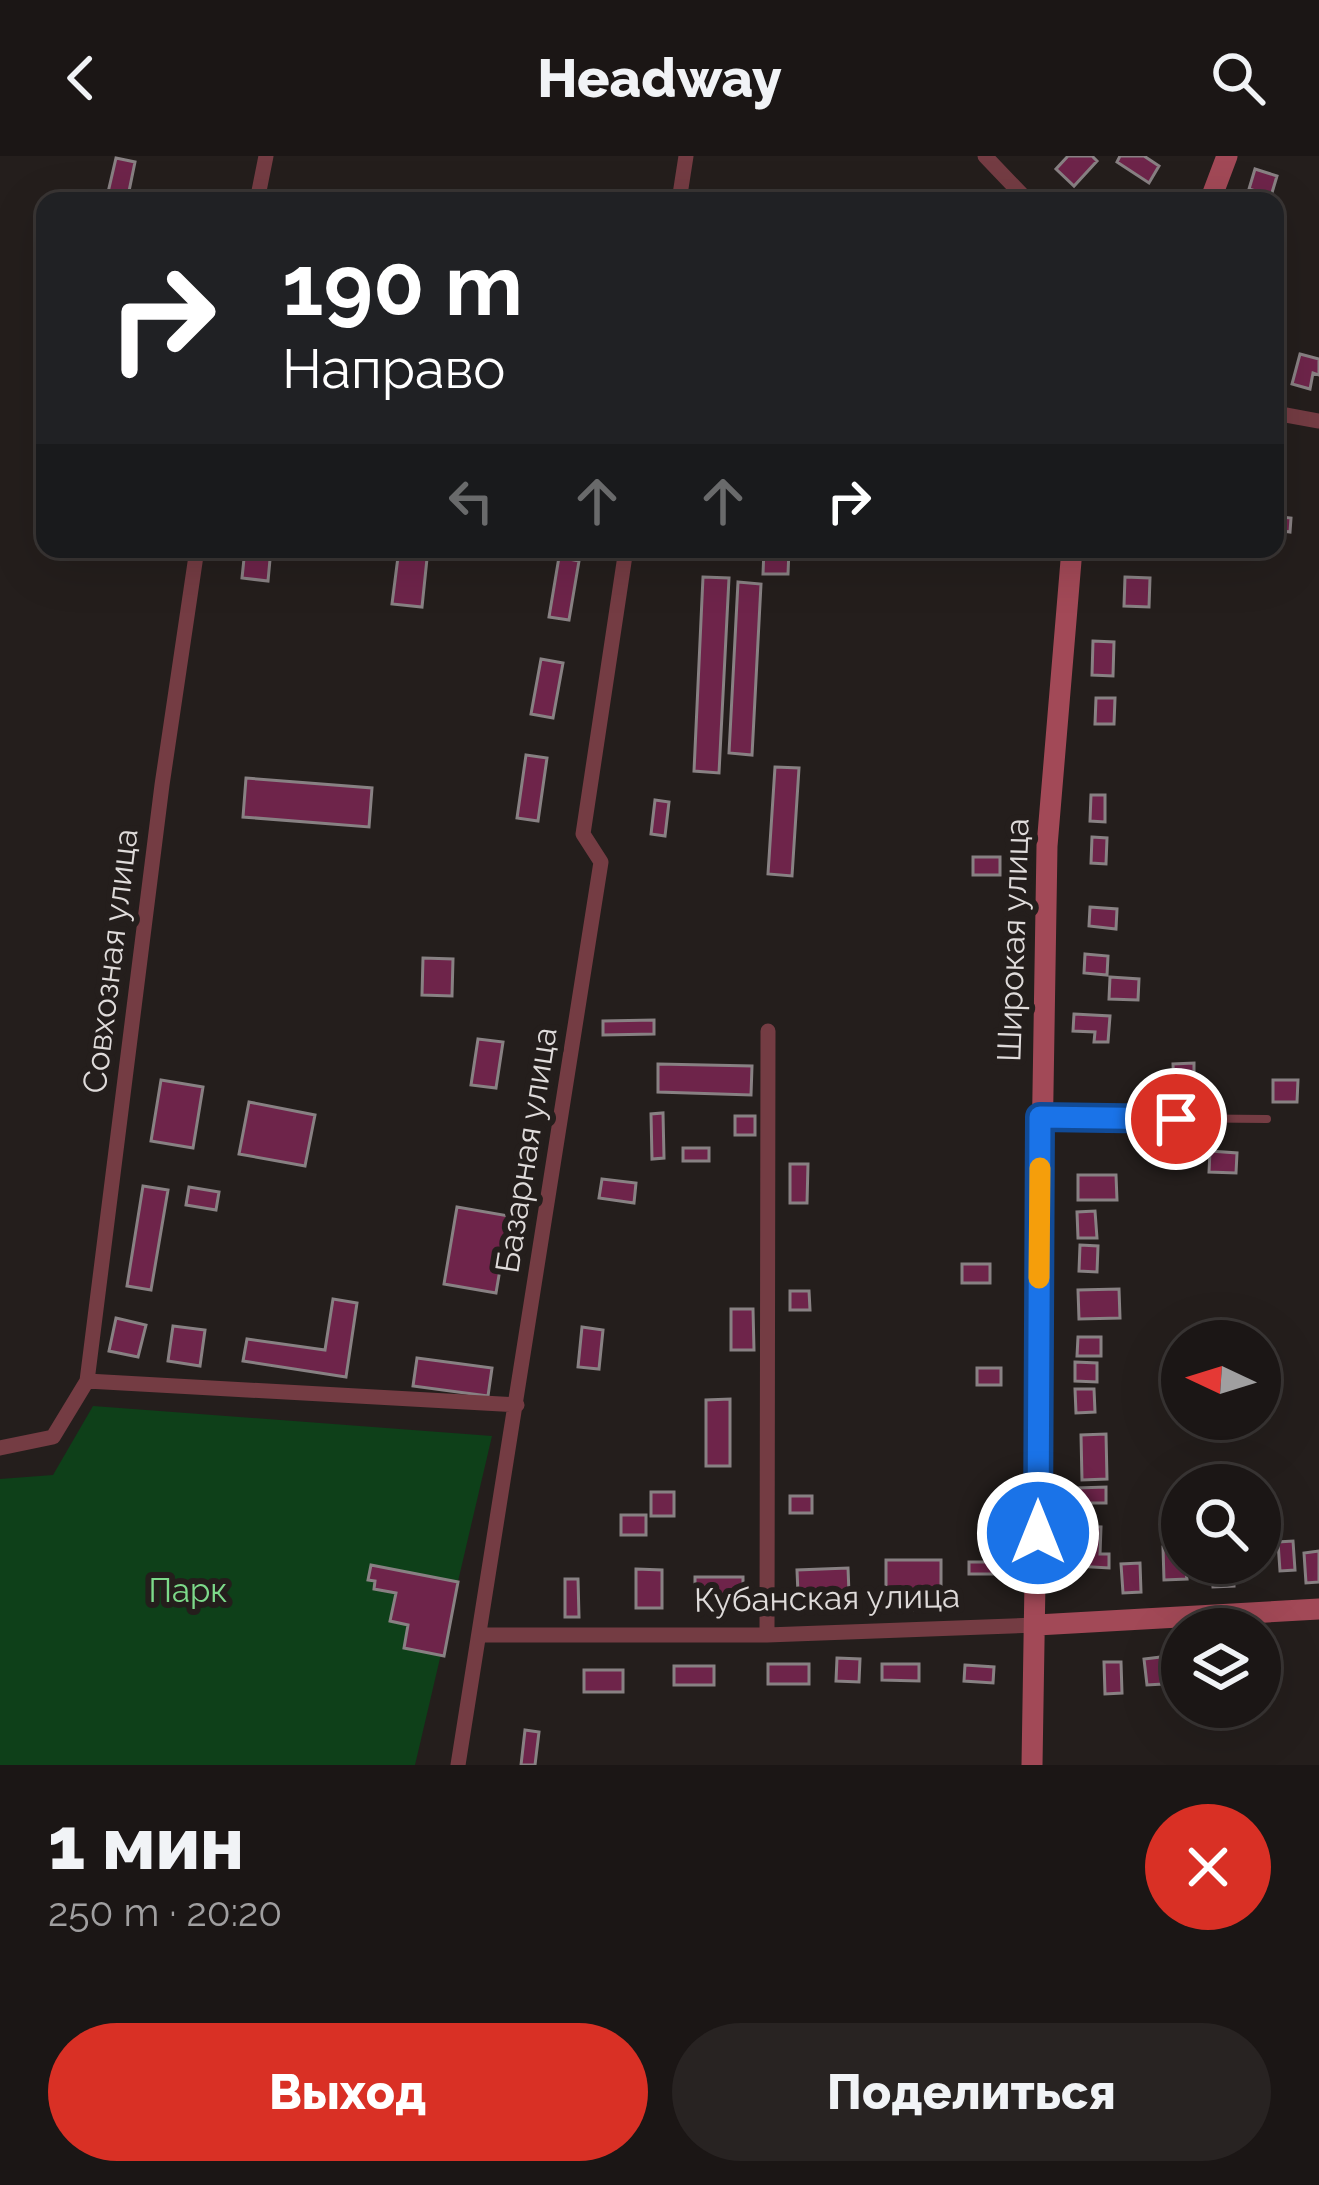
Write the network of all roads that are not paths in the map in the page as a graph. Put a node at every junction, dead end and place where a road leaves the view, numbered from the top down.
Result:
1 (266, 156) edge
2 (686, 156) edge
3 (985, 156) edge
4 (1227, 156) edge
5 (258, 192) edge
6 (681, 192) edge
7 (1019, 192) edge
8 (1213, 192) edge
9 (1284, 415) edge
10 (1319, 421) edge
11 (196, 558) edge
12 (625, 558) edge
13 (1071, 558) edge
14 (768, 1031) dead end
15 (1040, 1117) junction
16 (1267, 1120) dead end
17 (87, 1381) junction
18 (517, 1405) junction
19 (0, 1448) edge
20 (1319, 1609) edge
21 (1037, 1625) junction
22 (481, 1635) junction
23 (767, 1635) junction
24 (458, 1765) edge
25 (1032, 1765) edge

1 - 5 street
2 - 6 street
3 - 7 street
4 - 8 street
9 - 10 street
11 - 17 street, Совхозная улица
12 - 18 street, Базарная улица
13 - 15 street, Широкая улица
14 - 23 street
15 - 16 lane
15 - 21 street, Широкая улица
17 - 18 street
17 - 19 street
18 - 22 street, Базарная улица
20 - 21 street, Кубанская улица
21 - 23 street, Кубанская улица
21 - 25 street, Широкая улица
22 - 23 street, Кубанская улица
22 - 24 street, Базарная улица

